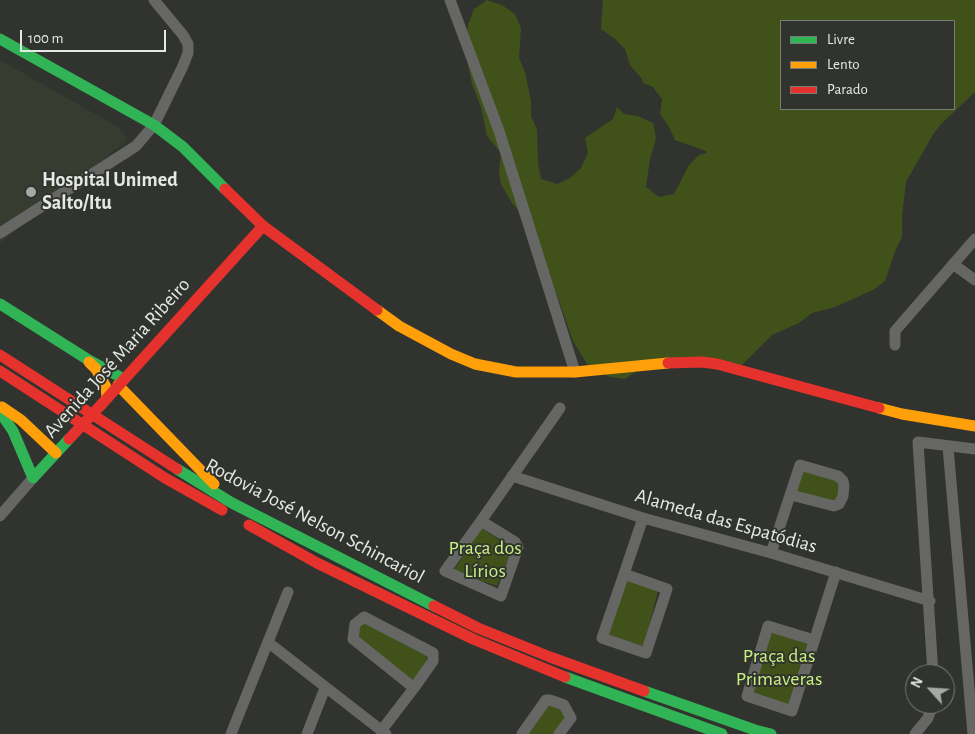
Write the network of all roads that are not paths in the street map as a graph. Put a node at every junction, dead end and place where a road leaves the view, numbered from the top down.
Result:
1 (154, 0) edge
2 (450, 0) edge
3 (0, 39) edge
4 (154, 124) junction
5 (263, 226) junction
6 (0, 233) edge
7 (975, 239) edge
8 (953, 264) junction
9 (975, 280) edge
10 (0, 304) edge
11 (895, 345) dead end
12 (0, 355) edge
13 (86, 359) junction
14 (0, 371) edge
15 (576, 372) junction
16 (121, 382) junction
17 (104, 401) junction
18 (0, 405) edge
19 (560, 408) dead end
20 (0, 412) edge
21 (975, 426) edge
22 (948, 447) junction
23 (975, 449) edge
24 (56, 453) junction
25 (512, 476) junction
26 (33, 478) junction
27 (790, 495) junction
28 (232, 503) junction
29 (0, 516) edge
30 (643, 518) junction
31 (481, 521) junction
32 (771, 553) junction
33 (836, 572) junction
34 (624, 574) junction
35 (288, 592) dead end
36 (930, 601) junction
37 (814, 640) junction
38 (970, 641) edge
39 (269, 643) junction
40 (933, 664) edge
41 (326, 688) junction
42 (414, 688) junction
43 (929, 714) edge
44 (383, 732) edge
45 (231, 734) edge
46 (307, 734) edge
47 (522, 734) edge
48 (559, 734) edge
49 (722, 734) edge
50 (771, 734) edge
51 (915, 734) edge
52 (973, 734) edge

1 - 4 street
2 - 15 street
3 - 4 main road
4 - 5 main road
4 - 6 street
5 - 15 main road
5 - 16 main road, Avenida José Maria Ribeiro
7 - 8 street
8 - 9 street
8 - 11 street
10 - 13 main road
12 - 28 main road, Rodovia José Nelson Schincariol
13 - 16 main road
13 - 17 main road
14 - 49 main road, Rodovia José Nelson Schincariol
15 - 21 main road
16 - 17 main road, Avenida José Maria Ribeiro
16 - 28 main road
17 - 24 main road, Avenida José Maria Ribeiro, bridge
18 - 24 main road
19 - 25 street
20 - 26 main road
22 - 23 street
22 - 36 street
22 - 38 street
24 - 26 main road, Avenida José Maria Ribeiro
25 - 30 street, Alameda das Espatódias
25 - 31 street
26 - 29 street, Avenida José Maria Ribeiro
27 - 27 street
27 - 32 street
28 - 50 main road, Rodovia José Nelson Schincariol
30 - 32 street, Alameda das Espatódias
30 - 34 street
31 - 31 street
32 - 33 street, Alameda das Espatódias
33 - 36 street, Alameda das Espatódias
33 - 37 street
34 - 34 street
35 - 39 street
36 - 40 street
37 - 37 street
38 - 52 street
39 - 41 street
39 - 45 street
41 - 44 street
41 - 46 street
42 - 42 street
42 - 44 street
43 - 51 street
47 - 48 street

